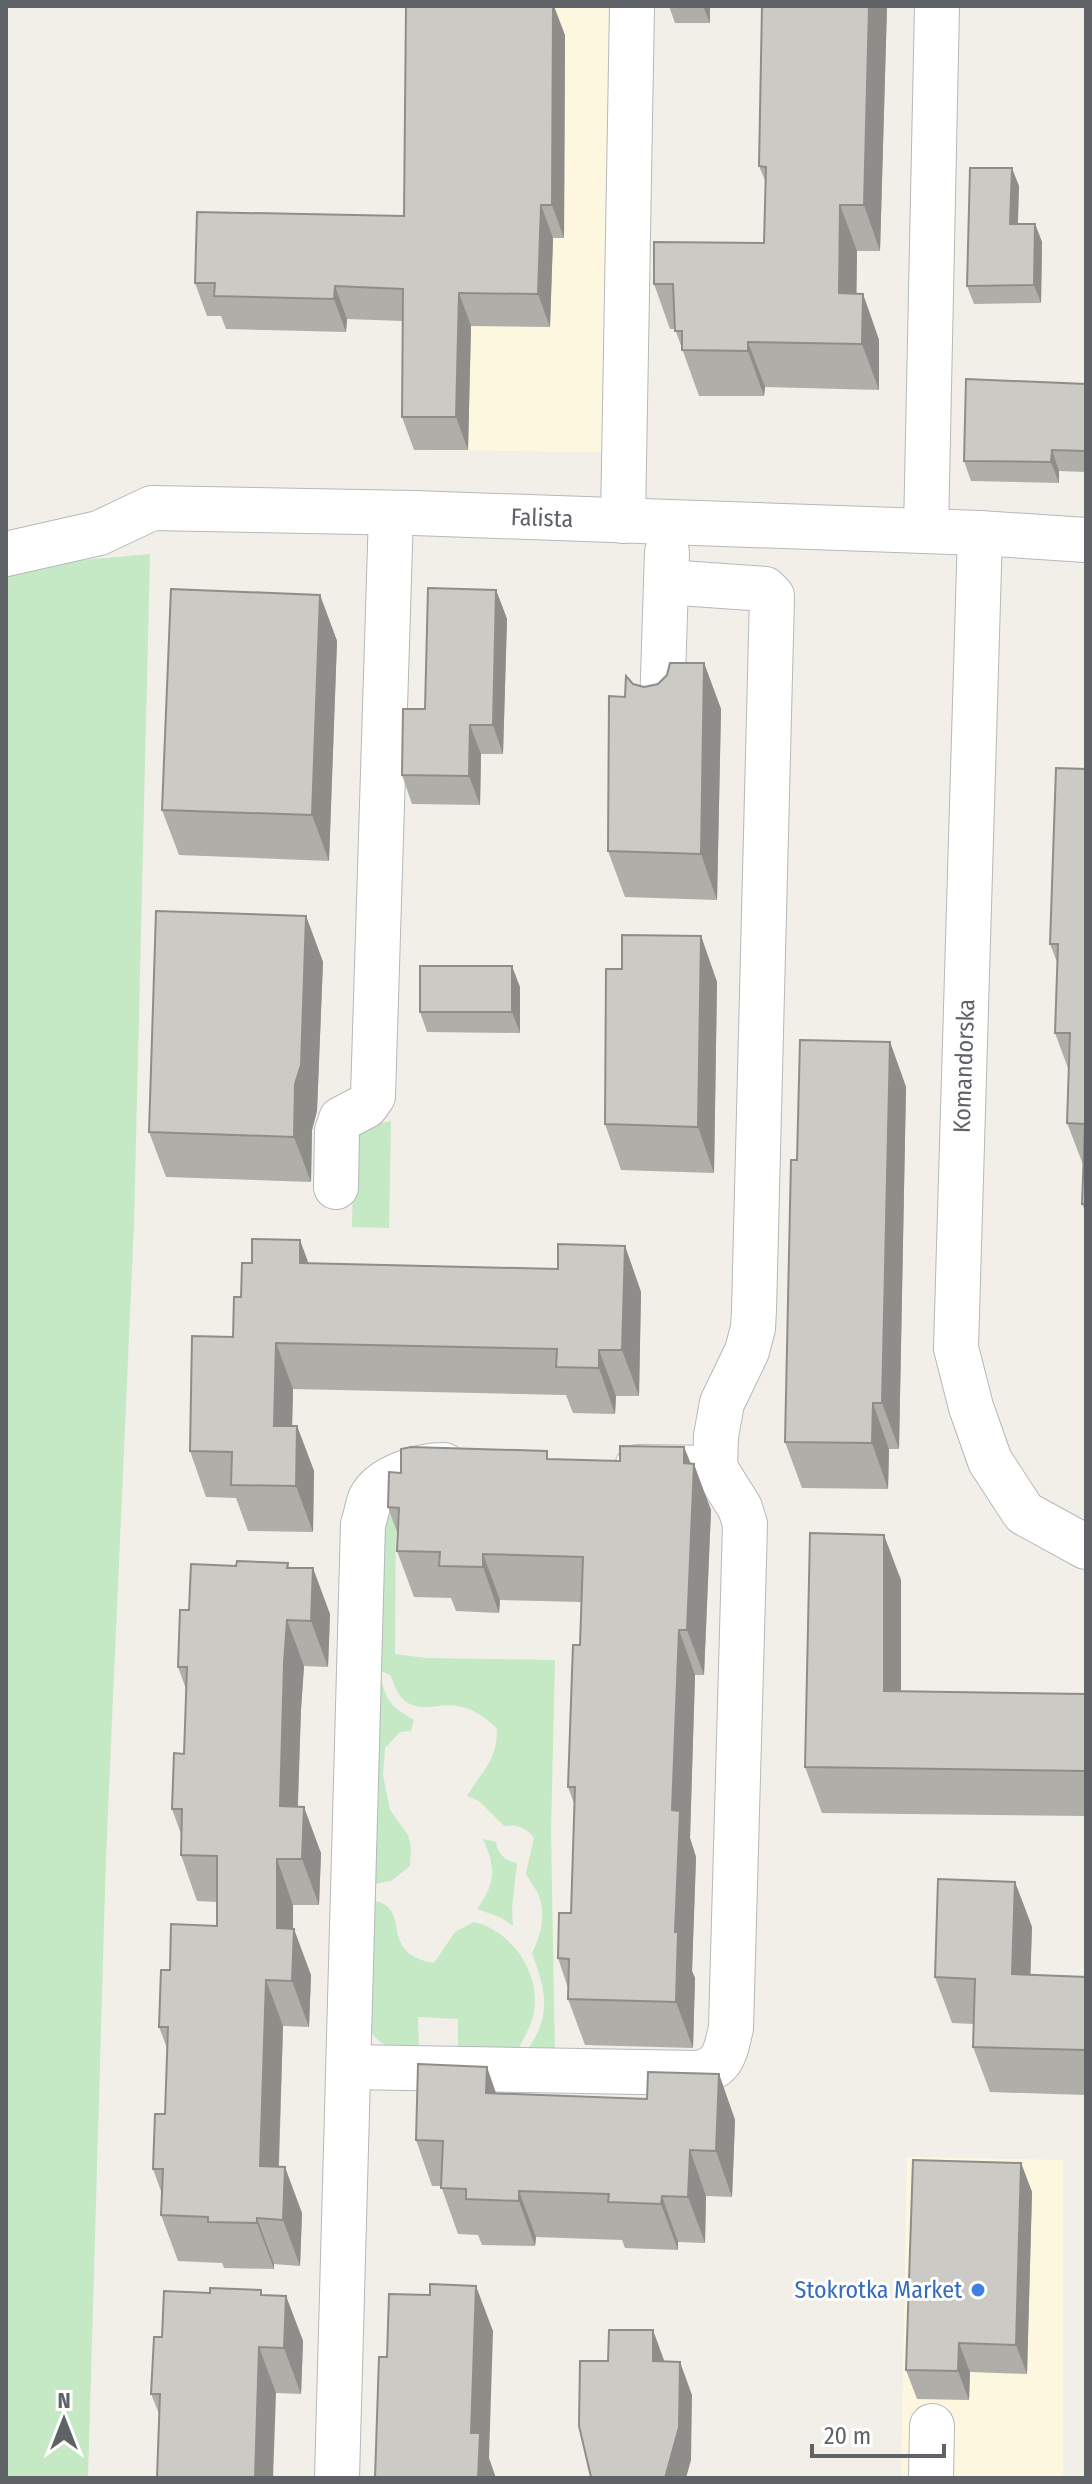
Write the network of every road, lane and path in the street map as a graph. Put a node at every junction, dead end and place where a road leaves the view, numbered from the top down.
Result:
1 (632, 6) edge
2 (937, 6) edge
3 (391, 513) junction
4 (623, 521) junction
5 (668, 522) junction
6 (926, 531) junction
7 (980, 533) junction
8 (1086, 540) edge
9 (6, 554) edge
10 (666, 582) junction
11 (662, 708) edge
12 (336, 1187) dead end
13 (480, 1465) edge
14 (605, 1467) edge
15 (715, 1468) junction
16 (1086, 1547) edge
17 (349, 2067) junction
18 (932, 2426) dead end
19 (337, 2478) edge
20 (931, 2478) edge

1 - 4 street
2 - 6 street
3 - 4 street, Falista
3 - 9 street, Falista
3 - 12 street
4 - 5 street, Falista
5 - 6 street, Falista
5 - 10 street
6 - 7 street, Falista
7 - 8 street, Falista
7 - 16 street, Komandorska
10 - 11 street
10 - 15 street
13 - 17 street
14 - 15 street
15 - 17 street
17 - 19 street
18 - 20 street

